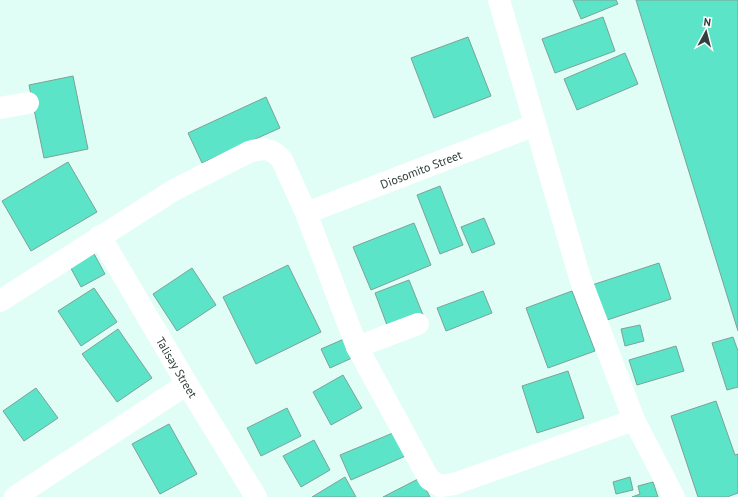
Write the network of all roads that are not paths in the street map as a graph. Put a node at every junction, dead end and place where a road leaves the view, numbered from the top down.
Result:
1 (499, 0) edge
2 (28, 103) dead end
3 (0, 108) edge
4 (536, 125) junction
5 (306, 214) junction
6 (100, 236) junction
7 (0, 301) edge
8 (418, 324) dead end
9 (357, 347) junction
10 (187, 384) junction
11 (634, 420) junction
12 (15, 497) edge
13 (256, 497) edge
14 (674, 497) edge

1 - 4 street
2 - 3 street
4 - 5 street, Diosomito Street
4 - 11 street
5 - 6 street
5 - 9 street
6 - 7 street
6 - 10 street, Talisay Street
8 - 9 street
9 - 11 street
10 - 12 street
10 - 13 street, Talisay Street
11 - 14 street

